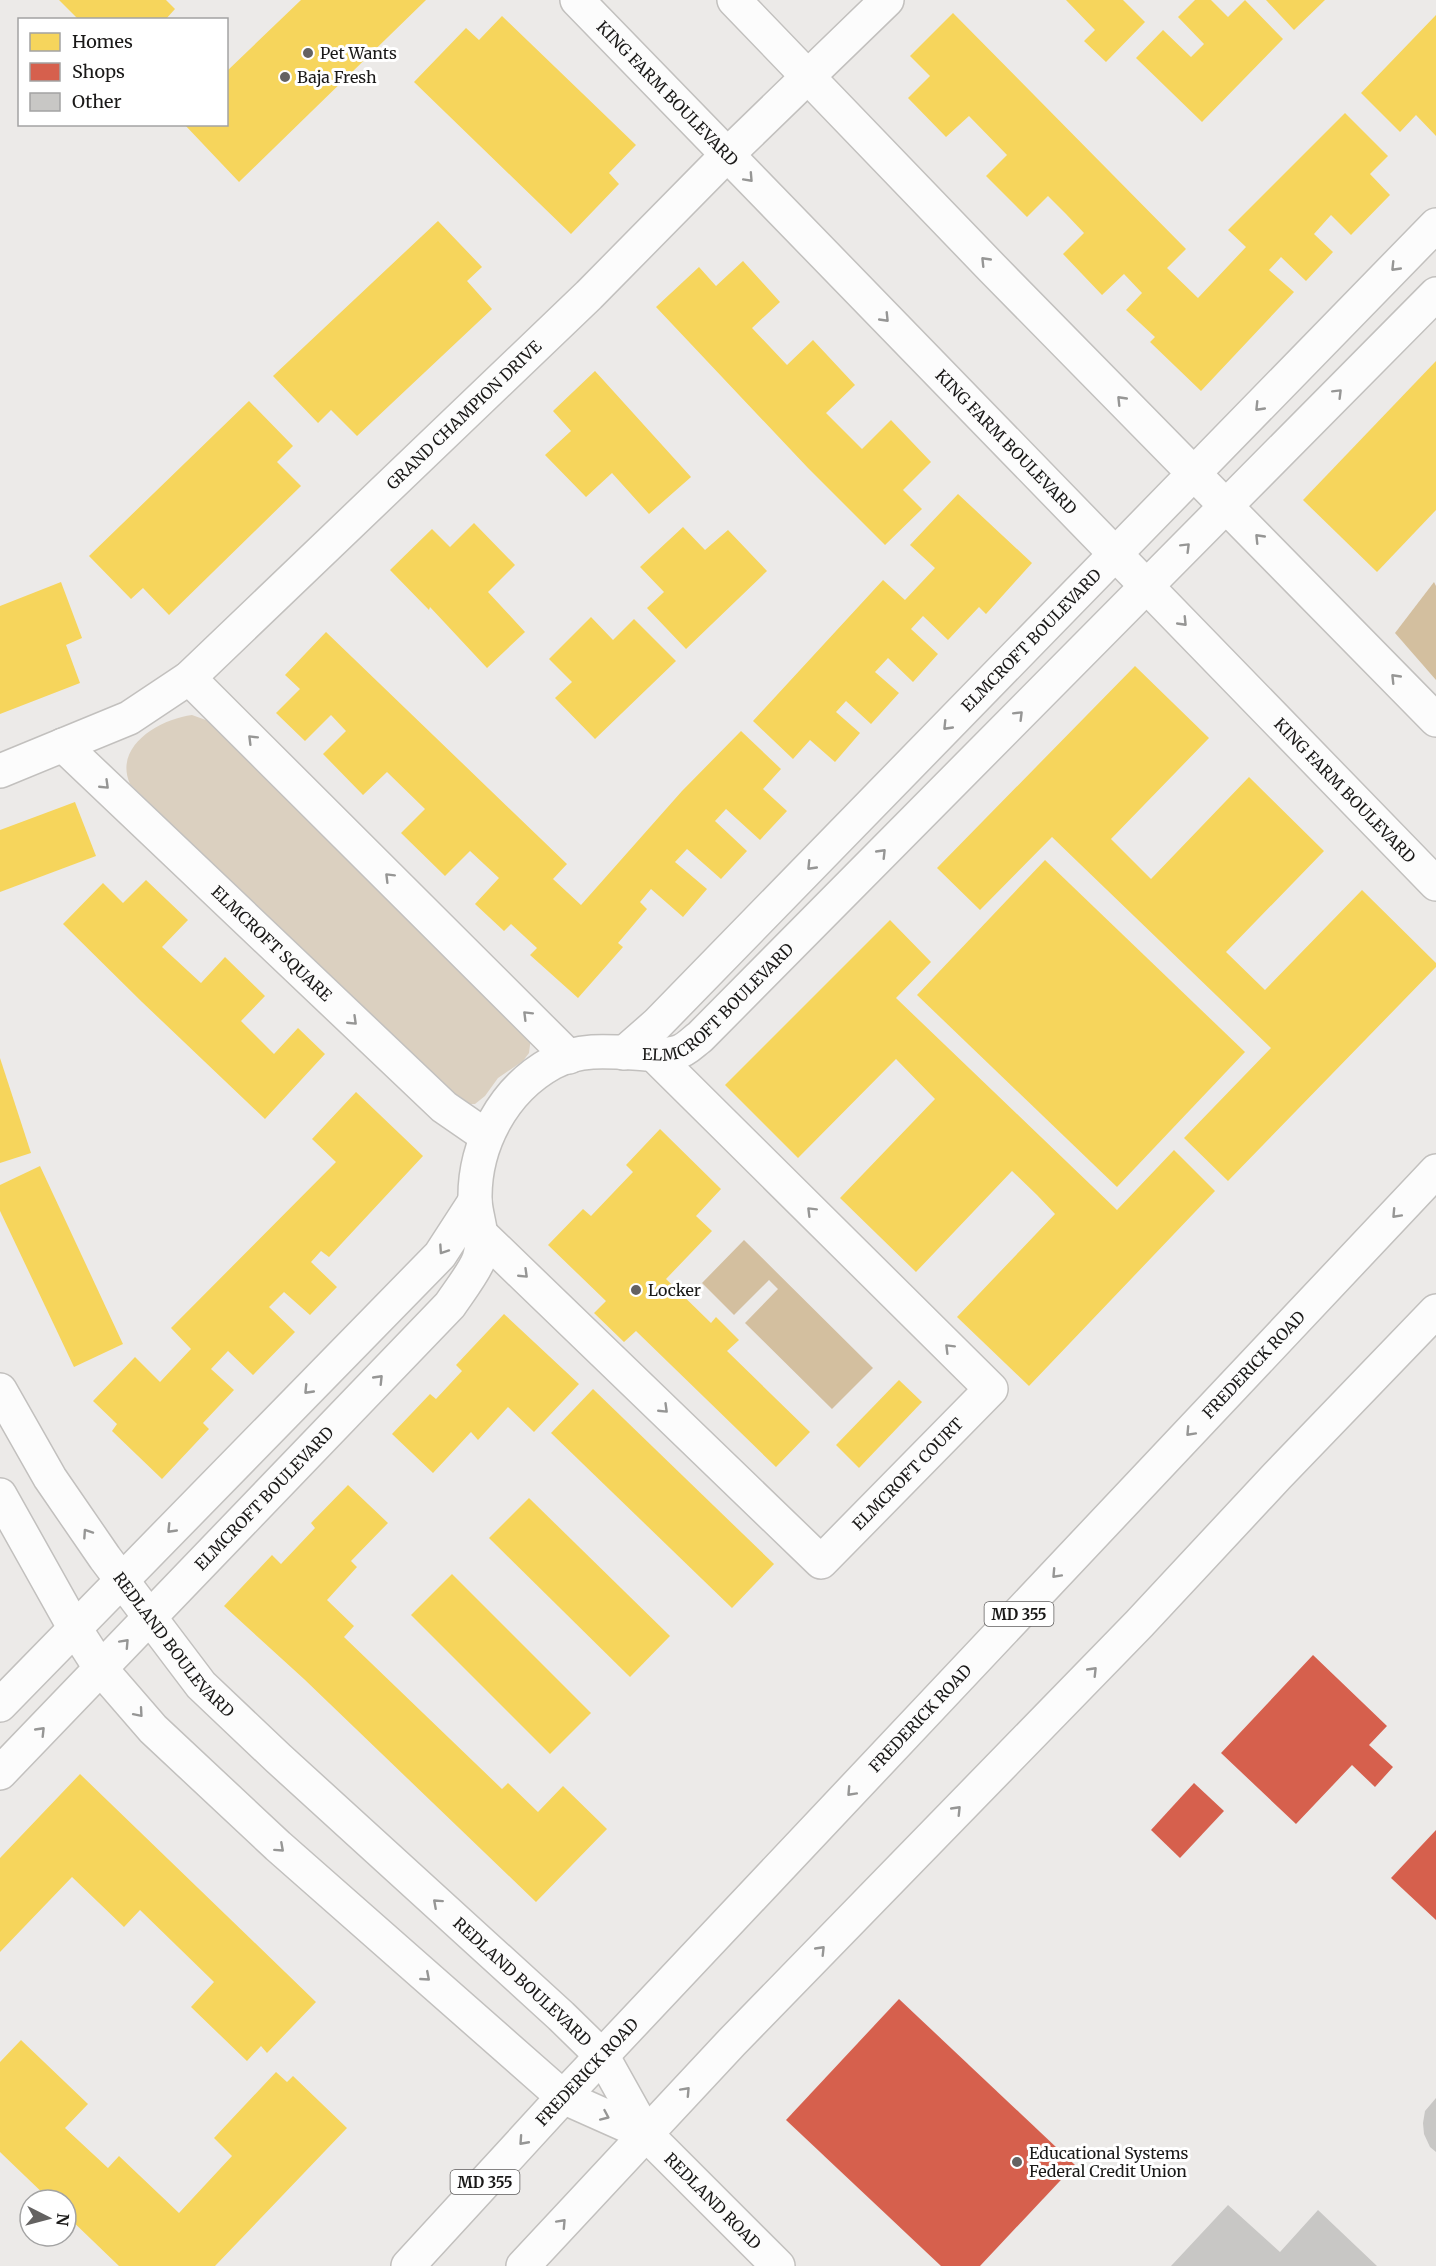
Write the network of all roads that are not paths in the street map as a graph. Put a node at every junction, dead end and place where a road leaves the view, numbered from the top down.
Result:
1 (577, 0) edge
2 (734, 0) edge
3 (887, 0) edge
4 (809, 76) junction
5 (727, 155) junction
6 (1436, 225) edge
7 (1436, 294) edge
8 (1194, 474) junction
9 (1227, 506) junction
10 (1114, 554) junction
11 (1147, 585) junction
12 (189, 678) junction
13 (1436, 720) edge
14 (63, 745) junction
15 (0, 771) edge
16 (1436, 884) edge
17 (639, 1054) junction
18 (568, 1057) junction
19 (486, 1136) junction
20 (1436, 1171) edge
21 (475, 1201) junction
22 (482, 1234) junction
23 (1436, 1311) edge
24 (0, 1390) edge
25 (0, 1496) edge
26 (121, 1581) junction
27 (149, 1618) junction
28 (74, 1627) junction
29 (101, 1669) junction
30 (0, 1704) edge
31 (0, 1773) edge
32 (603, 2057) junction
33 (563, 2097) junction
34 (646, 2134) junction
35 (408, 2266) edge
36 (523, 2266) edge
37 (778, 2266) edge

1 - 5 street, KING FARM BOULEVARD
2 - 4 street
3 - 4 street, GRAND CHAMPION DRIVE
4 - 5 street, GRAND CHAMPION DRIVE
8 -> 4 street
5 -> 10 street, KING FARM BOULEVARD
5 - 12 street, GRAND CHAMPION DRIVE
6 -> 8 street, ELMCROFT BOULEVARD
9 -> 7 street, ELMCROFT BOULEVARD
8 - 9 street
8 - 10 street, ELMCROFT BOULEVARD
11 -> 9 street, ELMCROFT BOULEVARD
13 -> 9 street
10 - 11 street, KING FARM BOULEVARD
10 -> 17 street, ELMCROFT BOULEVARD
11 -> 16 street, KING FARM BOULEVARD
17 -> 11 street, ELMCROFT BOULEVARD
12 - 14 street, GRAND CHAMPION DRIVE
18 -> 12 street
14 - 15 street, GRAND CHAMPION DRIVE
14 -> 19 street, ELMCROFT SQUARE
17 - 18 street, ELMCROFT BOULEVARD
22 -> 17 street, ELMCROFT COURT
18 - 19 street, ELMCROFT BOULEVARD
19 - 21 street, ELMCROFT BOULEVARD
20 -> 32 street, FREDERICK ROAD / MD 355
21 - 22 street, ELMCROFT BOULEVARD
21 -> 26 street, ELMCROFT BOULEVARD
27 -> 22 street, ELMCROFT BOULEVARD
34 -> 23 street
26 -> 24 street, REDLAND BOULEVARD
25 - 28 street
26 - 27 street, REDLAND BOULEVARD
26 - 28 street, ELMCROFT BOULEVARD
29 -> 27 street, ELMCROFT BOULEVARD
32 -> 27 street, REDLAND BOULEVARD
28 - 29 street
28 - 30 street, ELMCROFT BOULEVARD
31 -> 29 street, ELMCROFT BOULEVARD
29 -> 33 street
32 - 33 street, FREDERICK ROAD / MD 355
32 - 34 street, REDLAND BOULEVARD
33 -> 34 street
33 -> 35 street, FREDERICK ROAD / MD 355
36 -> 34 street
34 - 37 street, REDLAND ROAD

